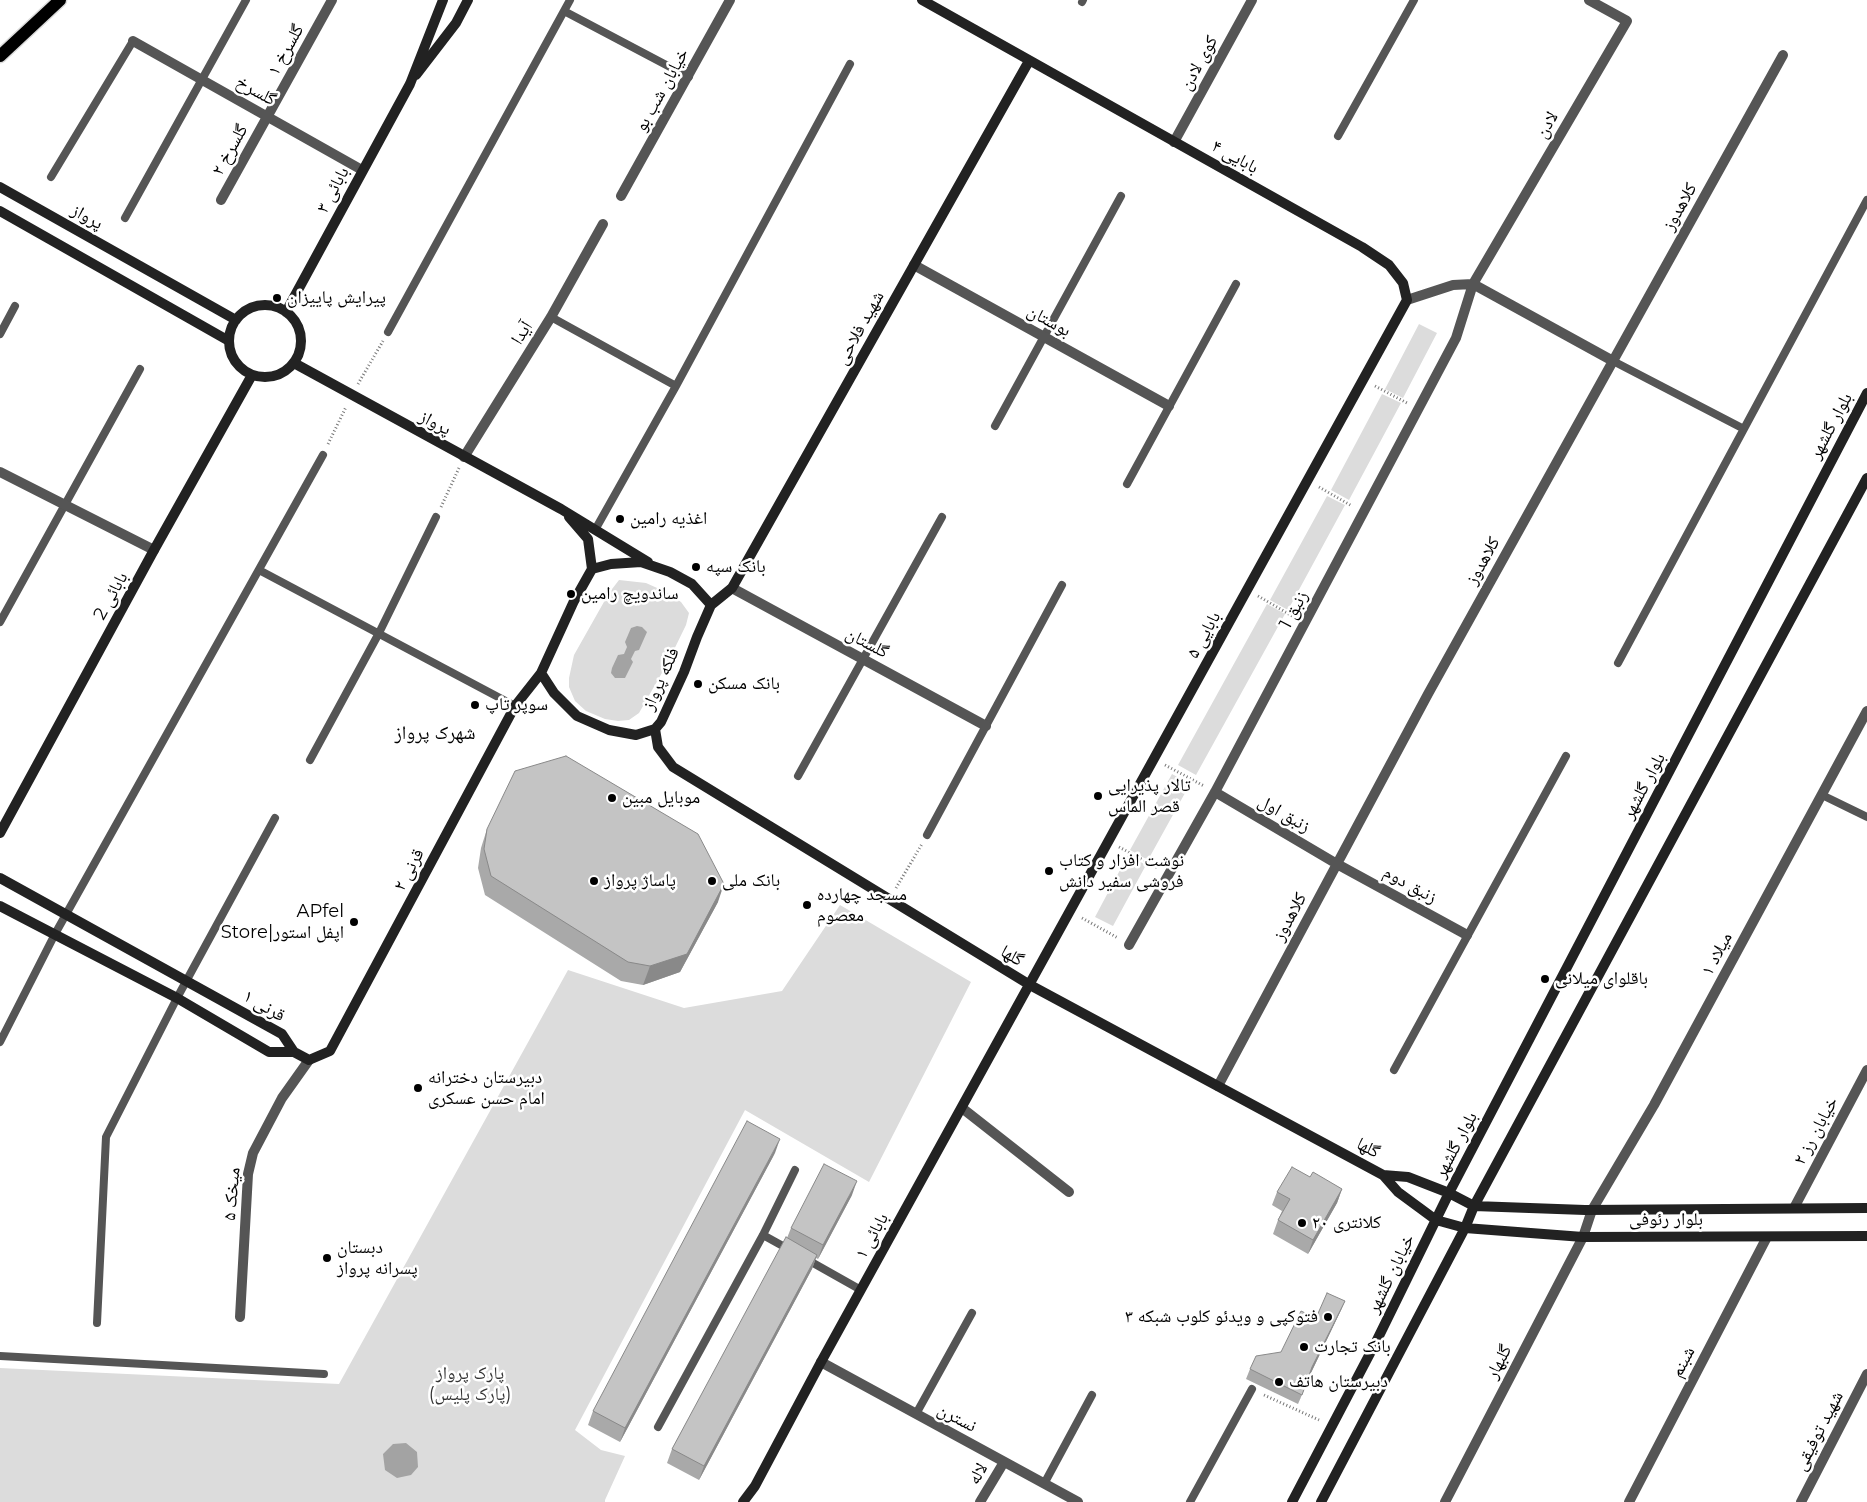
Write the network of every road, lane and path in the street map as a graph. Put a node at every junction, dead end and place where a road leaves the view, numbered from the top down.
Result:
1 (60, 0) edge
2 (246, 0) edge
3 (332, 0) edge
4 (443, 0) edge
5 (468, 0) edge
6 (570, 0) edge
7 (730, 0) edge
8 (922, 0) edge
9 (1252, 0) edge
10 (1414, 0) edge
11 (1589, 0) edge
12 (564, 11) junction
13 (133, 41) joint
14 (1783, 55) dead end
15 (0, 56) edge
16 (1029, 61) junction
17 (850, 64) dead end
18 (689, 77) junction
19 (202, 80) junction
20 (410, 84) junction
21 (268, 117) junction
22 (1338, 136) dead end
23 (1174, 142) junction
24 (362, 170) junction
25 (51, 177) dead end
26 (0, 187) edge
27 (621, 196) dead end
28 (1121, 196) dead end
29 (221, 200) dead end
30 (1867, 200) edge
31 (0, 212) edge
32 (125, 218) dead end
33 (604, 224) dead end
34 (914, 265) junction
35 (1236, 284) dead end
36 (1474, 284) junction
37 (1407, 300) junction
38 (15, 306) dead end
39 (286, 312) junction
40 (551, 317) junction
41 (236, 320) junction
42 (388, 332) joint
43 (0, 334) edge
44 (1044, 337) junction
45 (228, 341) junction
46 (1613, 361) junction
47 (294, 363) junction
48 (140, 369) dead end
49 (252, 375) junction
50 (1363, 380) junction
51 (676, 386) junction
52 (1867, 393) edge
53 (351, 396) junction
54 (1169, 406) junction
55 (1418, 409) junction
56 (995, 426) dead end
57 (1744, 429) junction
58 (323, 455) joint
59 (464, 457) junction
60 (0, 472) edge
61 (1867, 478) edge
62 (1308, 481) junction
63 (1127, 484) dead end
64 (65, 506) junction
65 (562, 509) junction
66 (1364, 512) junction
67 (436, 517) joint
68 (942, 517) dead end
69 (595, 530) junction
70 (154, 550) junction
71 (656, 567) junction
72 (592, 569) junction
73 (260, 570) junction
74 (1062, 585) dead end
75 (732, 588) junction
76 (1248, 590) junction
77 (711, 605) junction
78 (0, 622) edge
79 (1305, 623) junction
80 (379, 633) junction
81 (863, 660) junction
82 (1618, 664) dead end
83 (541, 673) junction
84 (515, 706) junction
85 (1867, 711) edge
86 (986, 726) junction
87 (655, 729) junction
88 (1566, 756) dead end
89 (1154, 759) junction
90 (310, 760) dead end
91 (798, 776) dead end
92 (1215, 792) junction
93 (1822, 795) junction
94 (1867, 817) edge
95 (275, 818) dead end
96 (0, 833) edge
97 (928, 835) joint
98 (1109, 841) junction
99 (1337, 864) junction
100 (1169, 875) junction
101 (0, 878) edge
102 (890, 900) junction
103 (0, 906) edge
104 (1071, 912) junction
105 (67, 916) junction
106 (55, 934) junction
107 (1467, 935) junction
108 (1129, 945) joint
109 (187, 981) junction
110 (1030, 985) junction
111 (177, 998) junction
112 (0, 1042) edge
113 (294, 1052) junction
114 (309, 1060) junction
115 (1394, 1070) dead end
116 (1867, 1070) edge
117 (1218, 1086) junction
118 (962, 1108) junction
119 (795, 1170) dead end
120 (1383, 1175) junction
121 (1069, 1192) dead end
122 (1449, 1193) junction
123 (1474, 1206) junction
124 (1794, 1208) junction
125 (1867, 1208) edge
126 (1592, 1210) junction
127 (1436, 1220) junction
128 (1464, 1228) junction
129 (763, 1235) junction
130 (1582, 1236) junction
131 (1867, 1236) edge
132 (1767, 1237) junction
133 (861, 1290) junction
134 (972, 1313) dead end
135 (240, 1317) dead end
136 (97, 1323) dead end
137 (0, 1356) edge
138 (821, 1362) junction
139 (324, 1374) dead end
140 (1867, 1374) edge
141 (1252, 1389) joint
142 (1092, 1395) dead end
143 (916, 1414) junction
144 (1332, 1426) junction
145 (658, 1427) dead end
146 (1004, 1462) junction
147 (1044, 1484) junction
148 (744, 1502) edge
149 (980, 1502) edge
150 (1078, 1502) edge
151 (1190, 1502) edge
152 (1292, 1502) edge
153 (1321, 1502) edge
154 (1445, 1502) edge
155 (1629, 1502) edge
156 (1801, 1502) edge

1 - 15 main road
2 - 19 lane
3 - 21 street, گلسرخ ۱
4 - 20 main road, بابائی ۳
5 - 20 main road, بابائی ۳
6 - 12 lane
7 - 18 street, خیابان شب بو
8 - 16 main road, بابایی ۴
9 - 23 street, کوی لادن
10 - 22 lane
11 - 36 street, لادن
12 - 18 lane
12 - 42 lane
13 - 19 street, گلسرخ
13 - 25 lane
14 - 46 street, کلاهدوز
16 - 23 main road, بابایی ۴
16 - 34 main road, شهید فلاحی
17 - 51 lane
18 - 27 street, خیابان شب بو
19 - 21 street, گلسرخ
19 - 32 lane
20 - 24 main road, بابائی ۳
21 - 24 street, گلسرخ
21 - 29 street, گلسرخ ۲
23 - 37 main road, بابایی ۴
24 - 39 main road, بابائی ۳
26 - 41 main road, پرواز
28 - 44 lane
30 - 57 lane
31 - 45 main road
33 - 40 street, آیدا
34 - 44 street, بوستان
34 - 75 main road, شهید فلاحی
35 - 54 lane
36 - 37 street
36 - 46 street
36 - 55 street, زنبق 1
37 - 50 main road, ۵ بابایی
38 - 43 lane
39 - 41 main road
39 - 47 main road
40 - 51 lane
40 - 59 street, آیدا
41 - 45 main road
42 - 53 path
44 - 54 street, بوستان
44 - 56 lane
45 - 49 main road
46 - 57 lane
46 - 99 street, کلاهدوز
47 - 49 main road
47 - 53 main road, پرواز
48 - 64 lane
49 - 70 main road, بابائی 2
50 - 55 path
50 - 62 main road, ۵ بابایی
51 - 69 lane
52 - 122 main road, بلوار گلشهر
53 - 58 path
53 - 59 main road, پرواز
54 - 63 lane
55 - 66 street, زنبق 1
57 - 82 lane
58 - 73 lane
59 - 65 main road, پرواز
59 - 67 path
60 - 64 street
61 - 123 main road
62 - 66 path
62 - 76 main road, ۵ بابایی
64 - 70 street
64 - 78 lane
65 - 69 main road, پرواز
65 - 72 main road, پرواز
66 - 79 street, زنبق 1
67 - 80 lane
68 - 81 lane
69 - 71 main road, پرواز
70 - 96 main road, بابائی 2
71 - 72 main road
71 - 77 main road
72 - 83 main road
73 - 80 lane
73 - 105 lane
74 - 86 lane
75 - 77 main road, شهید فلاحی
75 - 81 street, گلستان
76 - 79 path
76 - 89 main road, ۵ بابایی
77 - 87 main road, فلکه پرواز
79 - 92 street, زنبق 1
80 - 84 lane
80 - 90 lane
81 - 86 street, گلستان
81 - 91 lane
83 - 84 main road, قرنی ۲
83 - 87 main road, فلکه پرواز
84 - 114 main road, قرنی ۲
85 - 93 street, میلاد ۱
86 - 97 lane
87 - 102 main road, گلها
88 - 107 lane
89 - 92 path
89 - 98 main road, ۵ بابایی
92 - 99 street, زنبق اول
92 - 100 street, زنبق 1
93 - 94 lane
93 - 126 street, میلاد ۱
95 - 109 lane
97 - 102 path
98 - 100 path
98 - 104 main road, ۵ بابایی
99 - 107 street, زنبق دوم
99 - 117 street, کلاهدوز
100 - 108 street, زنبق 1
101 - 105 main road, قرنی ۱
102 - 110 main road, گلها
103 - 106 main road, قرنی ۱
104 - 108 path
104 - 110 main road, ۵ بابایی
105 - 106 lane
105 - 109 main road, قرنی ۱
106 - 111 main road, قرنی ۱
106 - 112 lane
107 - 115 lane
109 - 111 lane
109 - 113 main road, قرنی ۱
110 - 117 main road, گلها
110 - 118 main road, بابائی ۱
111 - 113 main road, قرنی ۱
111 - 136 lane
113 - 114 main road
114 - 135 street, میخک ۵
116 - 124 street, خیابان رز ۲
117 - 120 main road, گلها
118 - 121 street
118 - 133 main road, بابائی ۱
119 - 129 lane
120 - 122 main road
120 - 127 main road
122 - 123 main road
122 - 127 main road, خیابان گلشهر
123 - 126 main road, بلوار رئوفی
123 - 128 main road
124 - 125 main road, بلوار رئوفی
124 - 126 main road, بلوار رئوفی
126 - 130 street, میلاد ۱
127 - 128 main road, بلوار رئوفی
127 - 144 main road, خیابان گلشهر
128 - 130 main road, بلوار رئوفی
128 - 153 main road
129 - 133 lane
129 - 145 lane
130 - 132 main road, بلوار رئوفی
130 - 154 street, گلبهار
131 - 132 main road, بلوار رئوفی
132 - 155 street, شبنم
133 - 138 main road, بابائی ۱
134 - 143 lane
137 - 139 lane
138 - 143 street, نسترن
138 - 148 main road, بابائی ۱
140 - 156 street, شهید توفیقی
141 - 144 path
141 - 151 lane
142 - 147 lane
143 - 146 street, نسترن
144 - 152 main road, خیابان گلشهر
146 - 147 street, نسترن
146 - 149 street, لاله
147 - 150 street, نسترن

